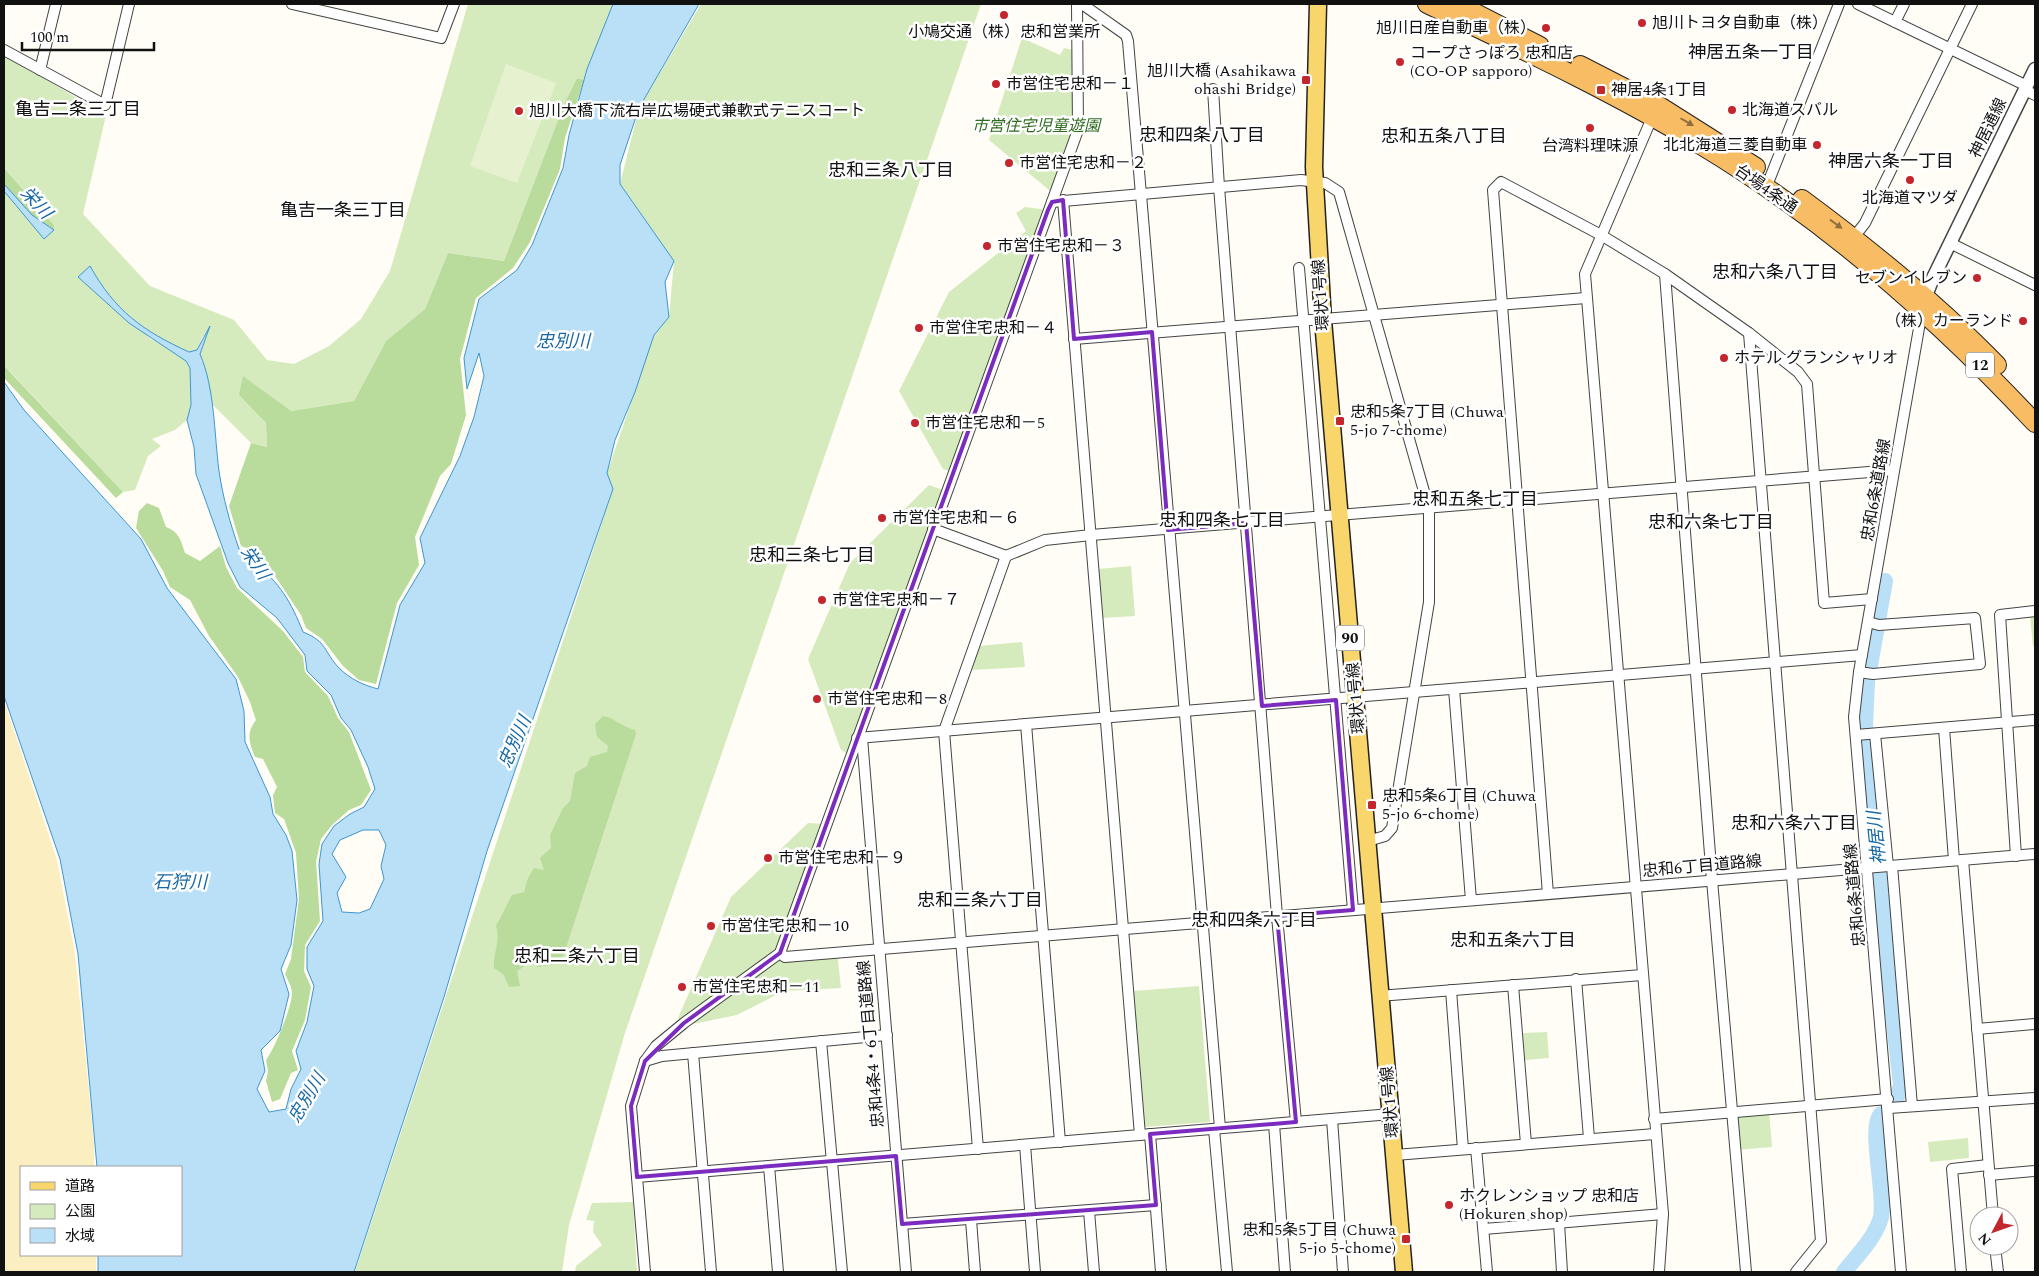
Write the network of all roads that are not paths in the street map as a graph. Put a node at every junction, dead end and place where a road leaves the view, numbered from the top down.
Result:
1 (56, 4) edge
2 (129, 4) edge
3 (292, 4) edge
4 (454, 4) edge
5 (1077, 4) edge
6 (1082, 4) edge
7 (1318, 4) edge
8 (1426, 4) edge
9 (1458, 4) edge
10 (1839, 4) edge
11 (1858, 4) edge
12 (1904, 4) edge
13 (1972, 4) edge
14 (1895, 22) junction
15 (1951, 48) junction
16 (4, 50) edge
17 (2035, 69) edge
18 (40, 70) junction
19 (1213, 89) dead end
20 (2029, 90) edge
21 (1655, 111) junction
22 (1315, 181) junction
23 (1768, 182) junction
24 (1219, 187) junction
25 (1142, 194) junction
26 (1063, 200) junction
27 (1052, 202) junction
28 (1600, 235) junction
29 (1850, 242) junction
30 (1950, 243) junction
31 (1299, 268) dead end
32 (1664, 274) junction
33 (2035, 285) edge
34 (1586, 298) junction
35 (1923, 303) junction
36 (1502, 305) junction
37 (1376, 315) junction
38 (1323, 320) junction
39 (1303, 321) junction
40 (1231, 326) junction
41 (1152, 332) junction
42 (1749, 333) junction
43 (1074, 339) junction
44 (2035, 405) edge
45 (2035, 423) edge
46 (1894, 470) junction
47 (1815, 476) junction
48 (1761, 481) junction
49 (1682, 488) junction
50 (1604, 494) junction
51 (1519, 500) junction
52 (1429, 509) junction
53 (1339, 515) junction
54 (1321, 517) junction
55 (1246, 523) junction
56 (933, 529) junction
57 (1168, 530) junction
58 (1091, 535) junction
59 (1006, 556) junction
60 (1872, 599) junction
61 (2035, 611) edge
62 (1873, 623) junction
63 (1862, 654) junction
64 (1776, 663) junction
65 (1696, 670) junction
66 (1865, 673) junction
67 (1618, 676) junction
68 (1531, 684) junction
69 (1454, 689) junction
70 (1416, 693) junction
71 (1356, 698) junction
72 (1336, 700) junction
73 (1262, 706) junction
74 (1184, 711) junction
75 (1106, 719) junction
76 (2035, 720) edge
77 (2007, 722) junction
78 (1026, 724) junction
79 (1944, 728) junction
80 (944, 730) junction
81 (1866, 734) junction
82 (859, 738) junction
83 (1368, 841) junction
84 (2035, 854) edge
85 (2016, 856) junction
86 (1958, 860) junction
87 (1881, 866) junction
88 (1793, 873) junction
89 (1712, 880) junction
90 (1635, 886) junction
91 (1548, 894) junction
92 (1471, 900) junction
93 (1372, 909) junction
94 (1353, 910) junction
95 (1277, 916) junction
96 (1201, 922) junction
97 (1124, 929) junction
98 (1042, 935) junction
99 (960, 942) junction
100 (878, 948) junction
101 (780, 953) junction
102 (1642, 975) junction
103 (1576, 979) junction
104 (1513, 985) junction
105 (1451, 990) junction
106 (1379, 996) junction
107 (2035, 1024) edge
108 (1977, 1030) junction
109 (887, 1035) junction
110 (821, 1042) junction
111 (693, 1052) junction
112 (645, 1061) junction
113 (2035, 1098) edge
114 (1888, 1103) junction
115 (1983, 1103) junction
116 (1811, 1106) junction
117 (1912, 1106) junction
118 (1732, 1113) junction
119 (1391, 1114) junction
120 (1332, 1119) junction
121 (1654, 1119) junction
122 (1296, 1122) junction
123 (1274, 1124) junction
124 (1217, 1129) junction
125 (1655, 1134) junction
126 (1145, 1135) junction
127 (1589, 1138) junction
128 (1060, 1142) junction
129 (1526, 1144) junction
130 (1024, 1145) junction
131 (1476, 1148) junction
132 (978, 1149) junction
133 (1463, 1149) junction
134 (1394, 1155) junction
135 (896, 1156) junction
136 (833, 1161) junction
137 (769, 1166) junction
138 (1989, 1170) junction
139 (2035, 1171) edge
140 (703, 1172) junction
141 (637, 1177) junction
142 (1156, 1205) junction
143 (1992, 1206) edge
144 (1089, 1211) junction
145 (1663, 1214) junction
146 (1030, 1216) junction
147 (971, 1220) junction
148 (1559, 1223) junction
149 (902, 1224) junction
150 (1484, 1229) junction
151 (1996, 1256) edge
152 (1901, 1268) edge
153 (645, 1272) edge
154 (711, 1272) edge
155 (778, 1272) edge
156 (842, 1272) edge
157 (906, 1272) edge
158 (975, 1272) edge
159 (1034, 1272) edge
160 (1094, 1272) edge
161 (1161, 1272) edge
162 (1227, 1272) edge
163 (1286, 1272) edge
164 (1343, 1272) edge
165 (1404, 1272) edge
166 (1487, 1272) edge
167 (1562, 1272) edge
168 (1658, 1272) edge
169 (1746, 1272) edge
170 (1796, 1272) edge
171 (1893, 1272) edge
172 (1961, 1272) edge
173 (1998, 1272) edge

1 - 18 street
2 - 18 street
3 - 4 street
5 - 27 street
6 - 25 street
7 - 22 main road, 環状1号線 / 90
8 - 21 highway, 台場4条通 / 12
9 - 21 highway, 台場4条通 / 12
10 - 23 street
11 - 14 street
12 - 14 street
13 - 15 street
14 - 15 street
15 - 20 street
15 - 29 street
16 - 18 street
17 - 20 street, 神居通線
19 - 24 street
20 - 30 street, 神居通線
21 - 23 highway, 台場4条通 / 12
21 - 28 street
22 - 24 street
22 - 37 street
22 - 38 main road, 環状1号線 / 90
23 - 29 highway, 台場4条通 / 12
24 - 25 street
24 - 40 street
25 - 26 street
25 - 41 street
26 - 27 street
26 - 43 street
27 - 56 street
28 - 32 street
28 - 34 street
28 - 36 street
29 - 35 highway, 台場4条通 / 12
30 - 33 street
30 - 35 street, 神居通線
31 - 39 street
32 - 42 street
32 - 49 street
34 - 36 street
34 - 50 street
35 - 44 highway, 台場4条通 / 12
35 - 45 highway, 台場4条通 / 12
35 - 46 street, 忠和6条道路線
36 - 37 street
36 - 51 street
37 - 38 street
37 - 52 street
38 - 39 street
38 - 53 main road, 環状1号線 / 90
39 - 40 street
39 - 54 street
40 - 41 street
40 - 55 street
41 - 43 street
41 - 57 street
42 - 47 street
42 - 48 street
43 - 58 street
46 - 47 street
46 - 60 street, 忠和6条道路線
47 - 48 street
47 - 60 street
48 - 49 street
48 - 64 street
49 - 50 street
49 - 65 street
50 - 51 street
50 - 67 street
51 - 52 street
51 - 68 street
52 - 53 street
52 - 70 street
53 - 54 street
53 - 71 main road, 環状1号線 / 90
54 - 55 street
54 - 72 street
55 - 57 street
55 - 73 street
56 - 59 street
56 - 82 street
57 - 58 street
57 - 74 street
58 - 59 street
58 - 75 street
59 - 80 street
60 - 62 street, 忠和6条道路線
61 - 77 street
62 - 63 street, 忠和6条道路線
62 - 66 street
63 - 64 street
63 - 66 street, 忠和6条道路線
64 - 65 street
64 - 88 street
65 - 67 street
65 - 89 street
66 - 81 street, 忠和6条道路線
67 - 68 street
67 - 90 street
68 - 69 street
68 - 91 street
69 - 70 street
69 - 92 street
70 - 71 street
70 - 83 street
71 - 72 street
71 - 83 main road, 環状1号線 / 90
72 - 73 street
72 - 94 street
73 - 74 street
73 - 95 street
74 - 75 street
74 - 96 street
75 - 78 street
75 - 97 street
76 - 77 street
77 - 79 street
77 - 85 street
78 - 80 street
78 - 98 street
79 - 81 street
79 - 86 street
80 - 82 street
80 - 99 street
81 - 87 street
81 - 87 street, 忠和6条道路線
82 - 100 street
82 - 101 street
83 - 93 main road, 環状1号線 / 90
84 - 85 street, 忠和6丁目道路線
85 - 86 street, 忠和6丁目道路線
86 - 87 street, 忠和6丁目道路線
86 - 108 street
87 - 88 street, 忠和6丁目道路線
87 - 114 street, 忠和6条道路線
87 - 117 street
88 - 89 street, 忠和6丁目道路線
88 - 116 street
89 - 90 street, 忠和6丁目道路線
89 - 118 street
90 - 91 street, 忠和6丁目道路線
90 - 102 street
91 - 92 street, 忠和6丁目道路線
92 - 93 street, 忠和6丁目道路線
93 - 94 street, 忠和4条4・6丁目道路線
93 - 106 main road, 環状1号線 / 90
94 - 95 street, 忠和4条4・6丁目道路線
95 - 96 street, 忠和4条4・6丁目道路線
95 - 122 street
96 - 97 street, 忠和4条4・6丁目道路線
96 - 124 street
97 - 98 street, 忠和4条4・6丁目道路線
97 - 126 street
98 - 99 street, 忠和4条4・6丁目道路線
98 - 128 street
99 - 100 street, 忠和4条4・6丁目道路線
99 - 132 street
100 - 101 street
100 - 109 street, 忠和4条4・6丁目道路線
101 - 112 street
102 - 103 street
102 - 121 street
103 - 104 street
103 - 127 street
104 - 105 street
104 - 129 street
105 - 106 street
105 - 133 street
106 - 119 main road, 環状1号線 / 90
107 - 108 street
108 - 115 street
109 - 110 street
109 - 135 street, 忠和4条4・6丁目道路線
110 - 111 street
110 - 136 street
111 - 112 street
111 - 140 street
112 - 141 street
113 - 115 street
114 - 116 street
114 - 117 street
114 - 152 street, 忠和6条道路線
115 - 117 street
115 - 138 street
116 - 118 street
116 - 170 street
118 - 121 street
118 - 169 street
119 - 120 street
119 - 134 main road, 環状1号線 / 90
120 - 122 street
120 - 164 street
121 - 125 street
122 - 123 street
123 - 124 street
123 - 163 street
124 - 126 street
124 - 162 street
125 - 127 street
125 - 145 street
126 - 128 street
126 - 142 street
127 - 129 street
128 - 130 street
129 - 131 street
130 - 132 street
130 - 146 street
131 - 133 street
131 - 150 street
132 - 135 street
133 - 134 street
134 - 165 main road, 環状1号線 / 90
135 - 136 street
135 - 149 street, 忠和4条4・6丁目道路線
136 - 137 street
136 - 156 street
137 - 140 street
137 - 155 street
138 - 139 street
138 - 143 street
138 - 172 street
140 - 141 street
140 - 154 street
141 - 153 street
142 - 144 street
142 - 161 street
144 - 146 street
144 - 160 street
145 - 148 street
145 - 168 street
146 - 147 street
146 - 159 street
147 - 149 street
147 - 158 street
148 - 150 street
148 - 167 street
149 - 157 street, 忠和4条4・6丁目道路線
150 - 166 street
151 - 173 street
152 - 171 street

